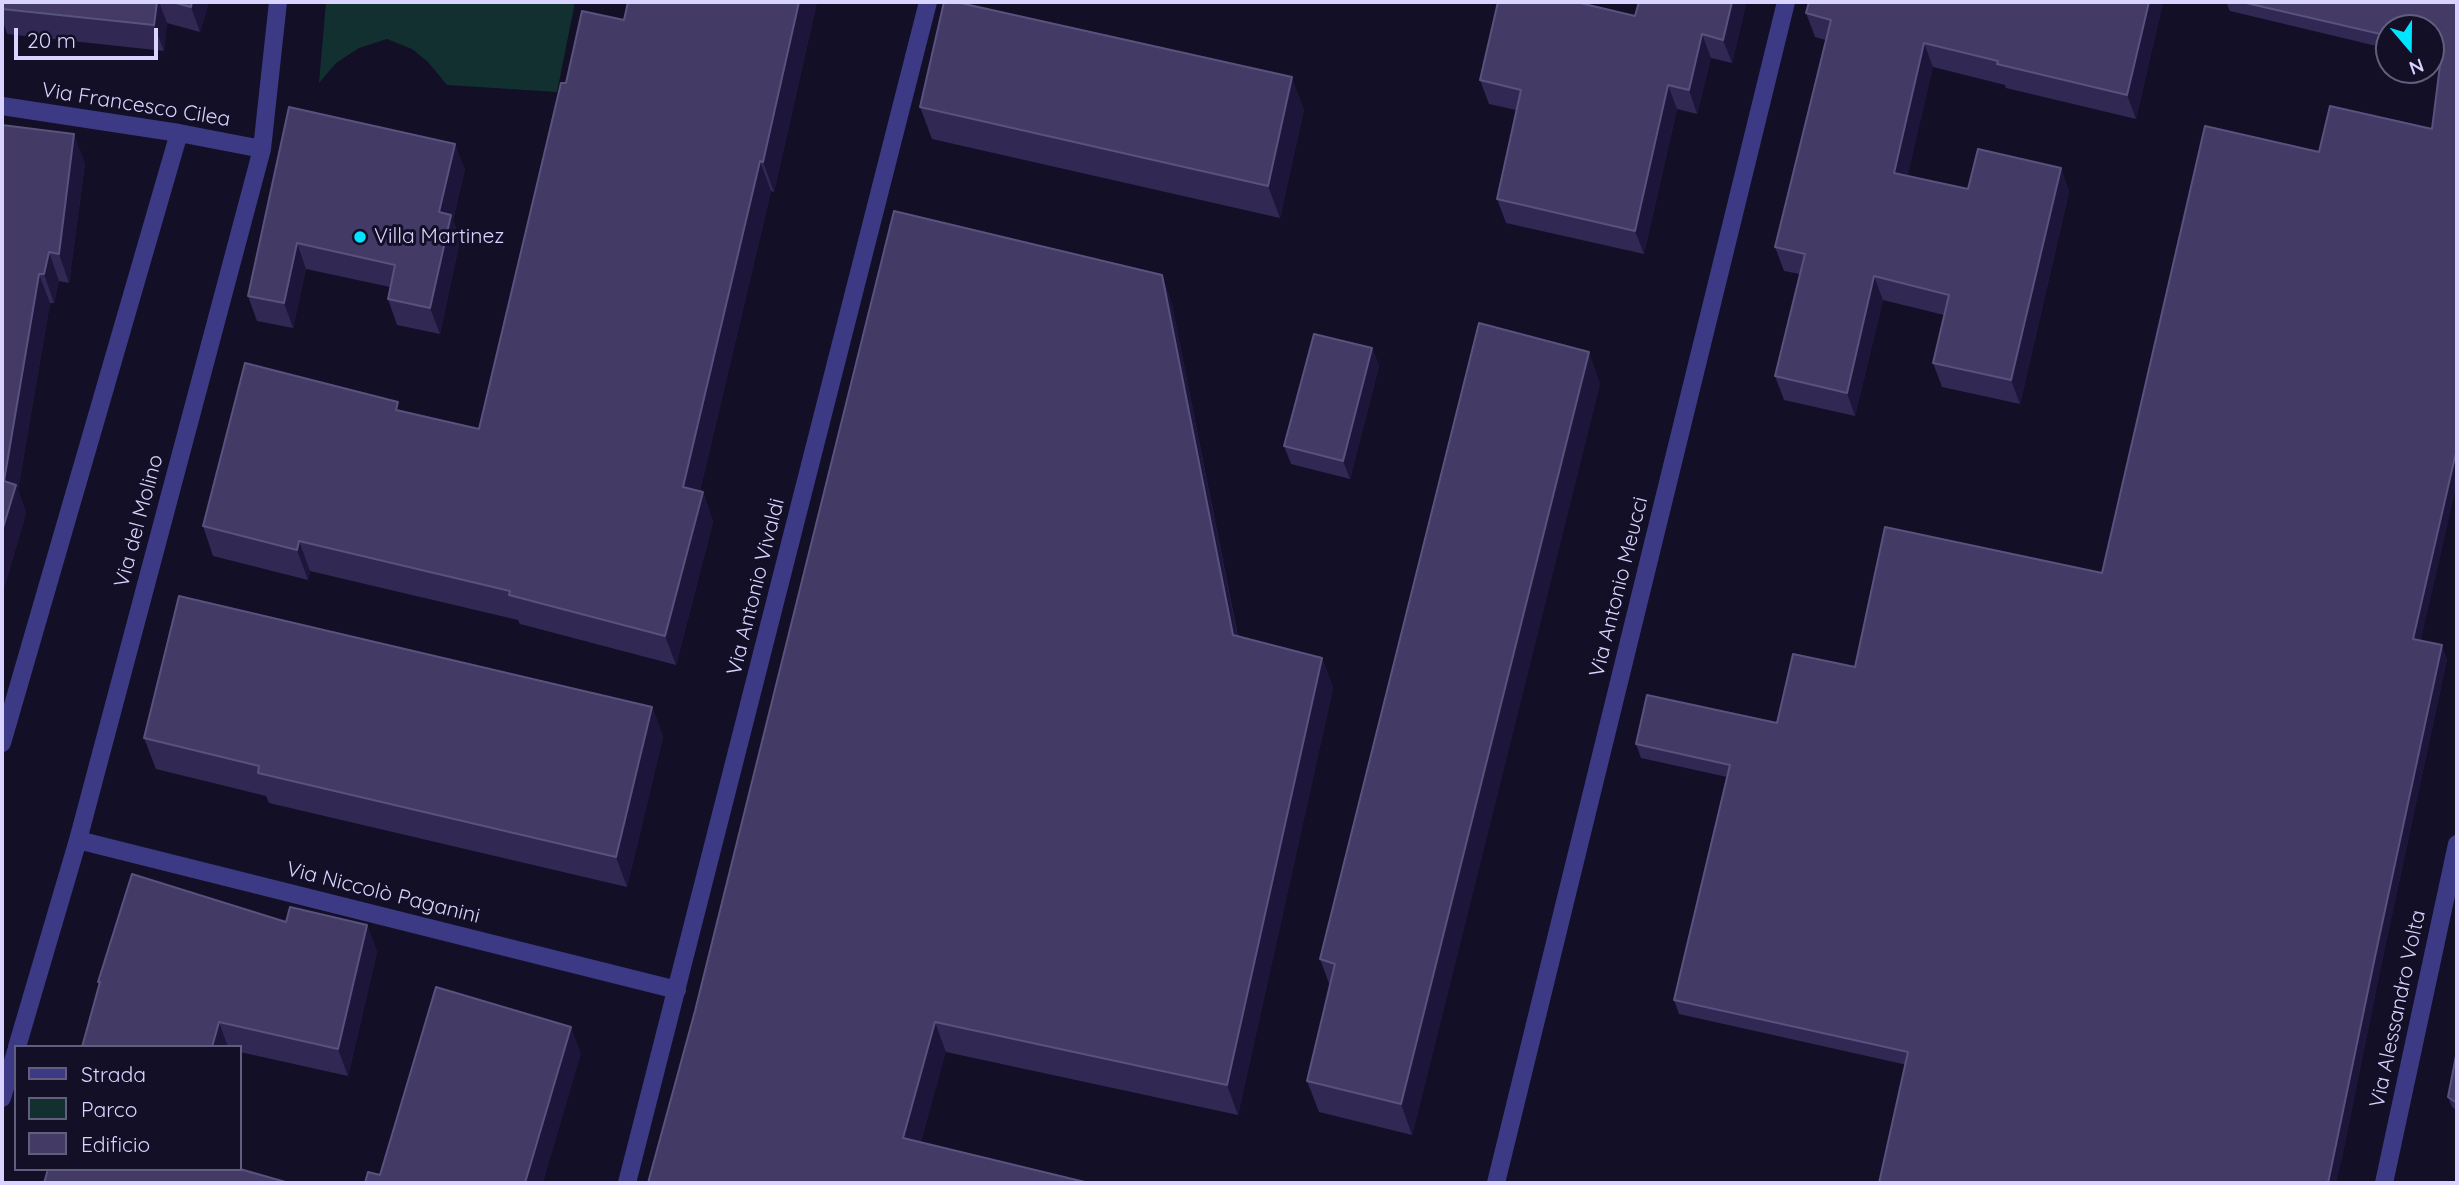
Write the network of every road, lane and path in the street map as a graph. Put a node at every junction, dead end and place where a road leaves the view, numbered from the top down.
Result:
1 (278, 2) edge
2 (928, 2) edge
3 (1786, 2) edge
4 (2, 106) edge
5 (179, 133) junction
6 (262, 149) junction
7 (2, 743) edge
8 (78, 840) junction
9 (2457, 844) edge
10 (677, 990) junction
11 (17, 1045) edge
12 (14, 1056) edge
13 (2, 1098) edge
14 (626, 1183) edge
15 (1496, 1183) edge
16 (2384, 1183) edge

1 - 6 street, Via del Molino
2 - 10 street, Via Antonio Vivaldi
3 - 15 street, Via Antonio Meucci
4 - 5 street, Via Francesco Cilea
5 - 6 street, Via Francesco Cilea
5 - 7 street
6 - 8 street, Via del Molino
8 - 10 street, Via Niccolò Paganini
8 - 11 street, Via del Molino
9 - 16 street, Via Alessandro Volta
10 - 14 street, Via Antonio Vivaldi
12 - 13 street, Via del Molino

